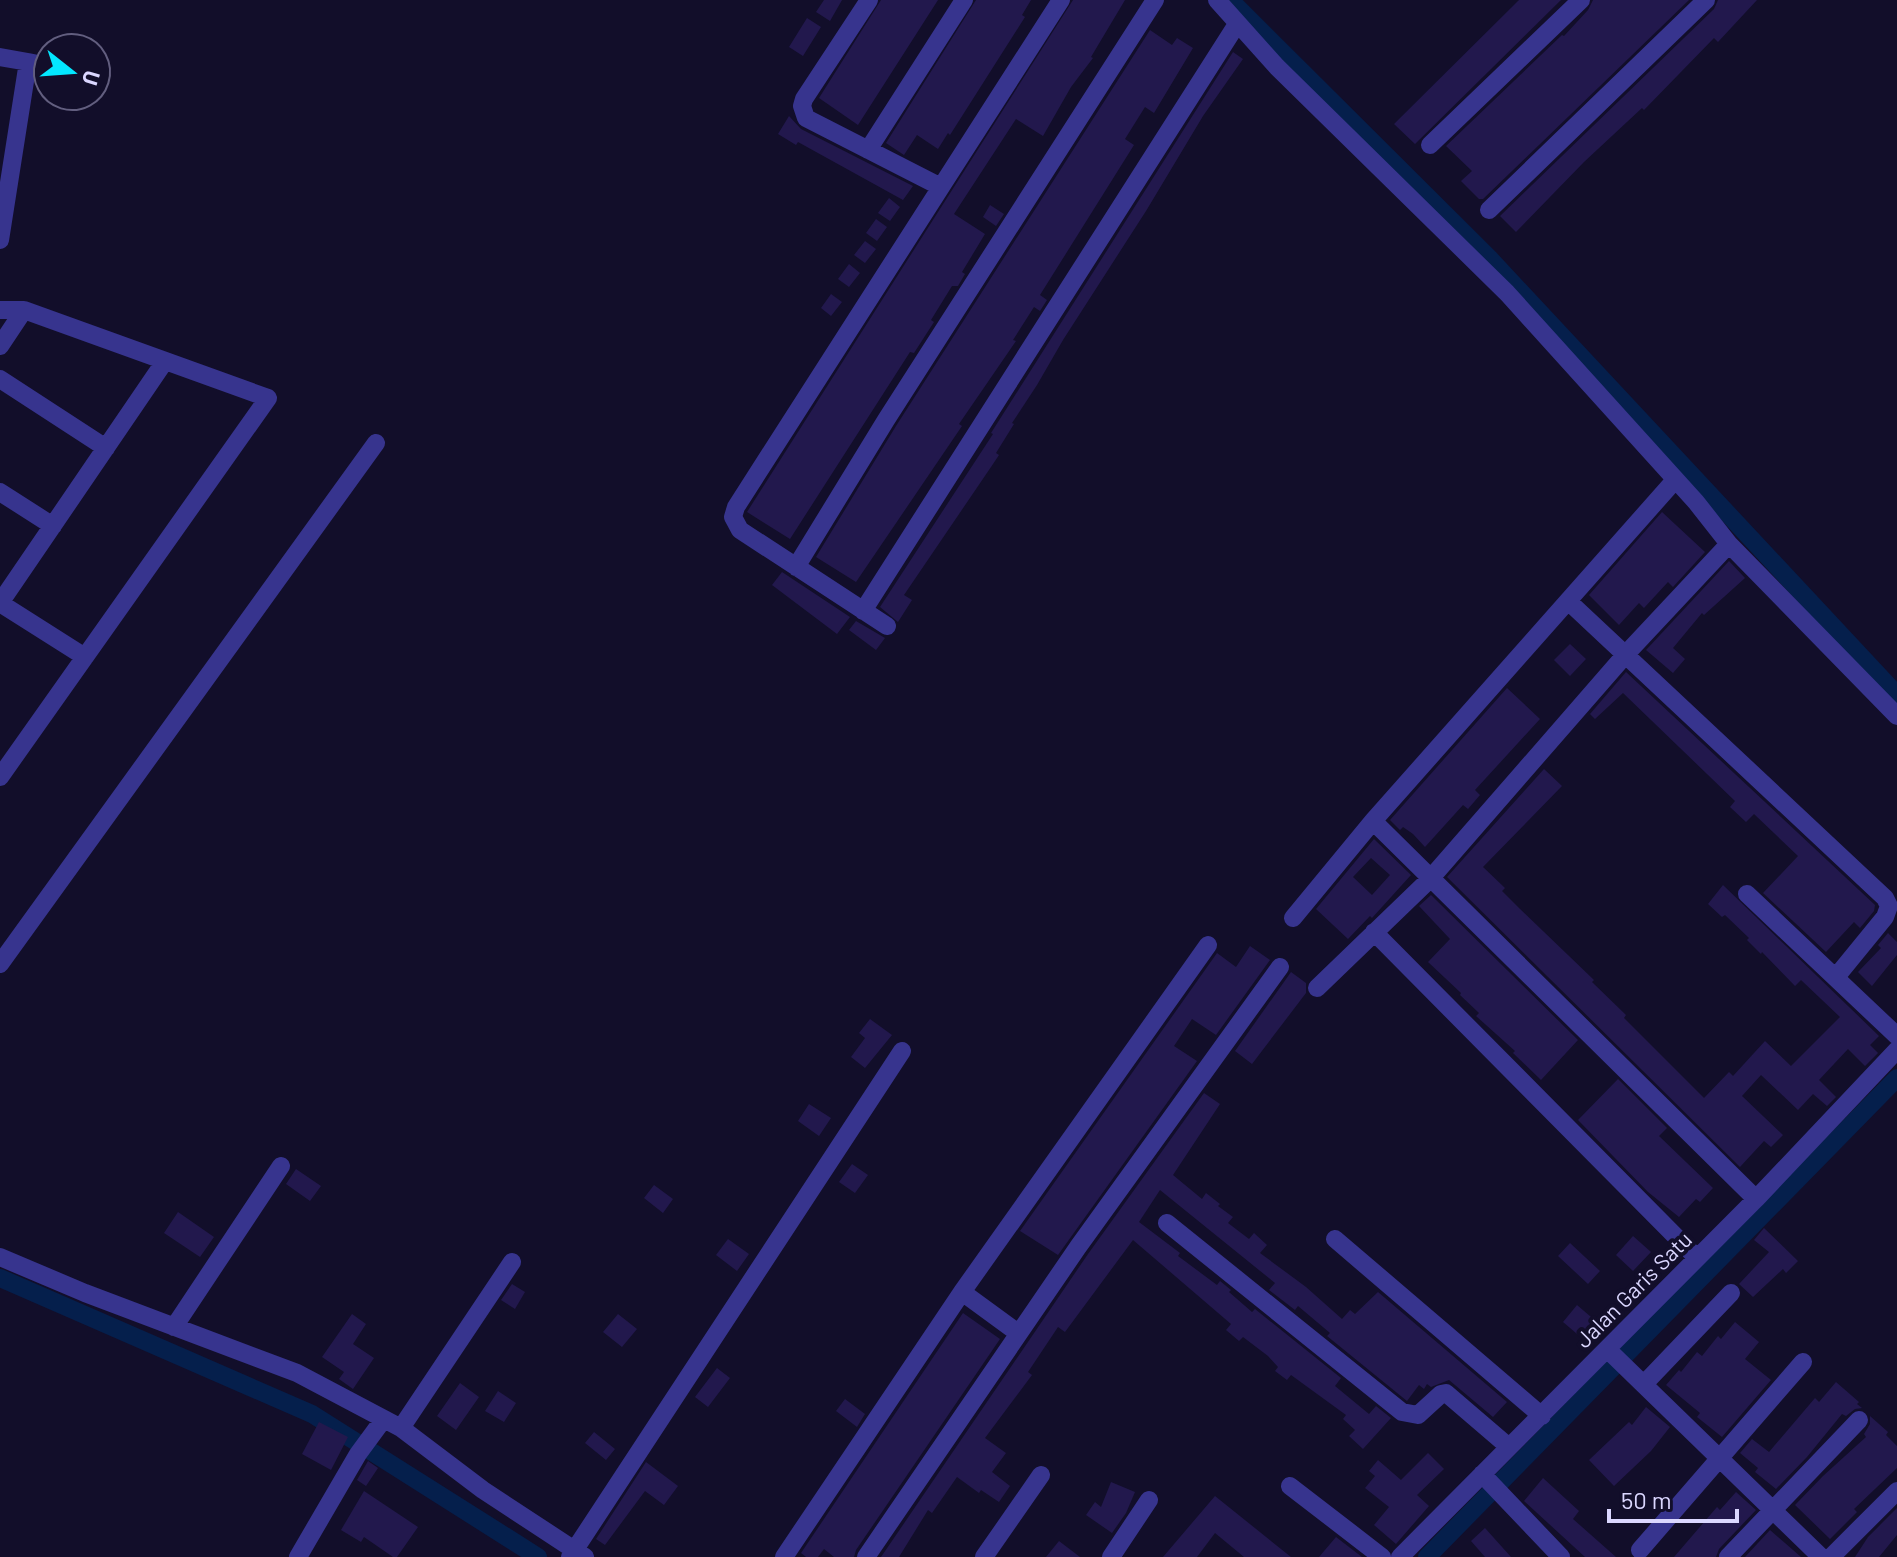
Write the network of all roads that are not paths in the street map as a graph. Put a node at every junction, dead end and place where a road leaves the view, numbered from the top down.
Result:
1 (869, 0) edge
2 (964, 0) edge
3 (1061, 0) edge
4 (1155, 0) edge
5 (1217, 0) edge
6 (1581, 0) edge
7 (1706, 0) edge
8 (1237, 24) junction
9 (0, 57) edge
10 (28, 62) junction
11 (32, 63) edge
12 (1430, 145) dead end
13 (868, 150) junction
14 (941, 187) junction
15 (1489, 210) dead end
16 (0, 240) edge
17 (0, 310) edge
18 (24, 310) junction
19 (0, 346) edge
20 (165, 361) junction
21 (0, 379) edge
22 (376, 443) dead end
23 (106, 448) junction
24 (1675, 480) junction
25 (0, 492) edge
26 (53, 526) junction
27 (1729, 544) junction
28 (796, 567) junction
29 (1568, 601) junction
30 (0, 603) edge
31 (863, 611) junction
32 (887, 626) dead end
33 (1626, 654) junction
34 (85, 657) junction
35 (1897, 716) edge
36 (0, 777) edge
37 (1373, 821) junction
38 (1430, 879) junction
39 (1747, 894) dead end
40 (1293, 918) dead end
41 (1374, 932) junction
42 (1208, 945) dead end
43 (0, 964) edge
44 (1280, 967) dead end
45 (1836, 977) junction
46 (1317, 988) dead end
47 (1897, 1036) edge
48 (1897, 1050) edge
49 (902, 1051) dead end
50 (281, 1166) dead end
51 (1756, 1199) junction
52 (1167, 1223) dead end
53 (1335, 1239) dead end
54 (0, 1257) edge
55 (1697, 1258) junction
56 (512, 1262) dead end
57 (962, 1292) junction
58 (1731, 1293) dead end
59 (174, 1327) junction
60 (1018, 1333) junction
61 (1611, 1353) junction
62 (1803, 1362) dead end
63 (1639, 1380) junction
64 (1542, 1416) junction
65 (1859, 1420) dead end
66 (377, 1427) junction
67 (401, 1428) junction
68 (1509, 1447) junction
69 (1720, 1458) junction
70 (1041, 1475) dead end
71 (1486, 1478) junction
72 (1290, 1486) dead end
73 (1897, 1491) edge
74 (1149, 1500) dead end
75 (1772, 1510) junction
76 (1421, 1550) edge
77 (1640, 1550) dead end
78 (575, 1554) edge
79 (298, 1557) edge
80 (784, 1557) edge
81 (866, 1557) edge
82 (984, 1557) edge
83 (1111, 1557) edge
84 (1382, 1557) edge
85 (1400, 1557) edge
86 (1561, 1557) edge
87 (1728, 1557) edge
88 (1821, 1557) edge
89 (1831, 1557) edge

1 - 13 street
2 - 13 street
3 - 14 street
4 - 28 street
5 - 8 street
6 - 12 street
7 - 15 street
8 - 24 street
8 - 31 street
9 - 10 street
10 - 11 street
10 - 16 street
13 - 14 street
14 - 28 street
17 - 18 street
18 - 19 street
18 - 20 street
20 - 23 street
20 - 34 street
21 - 23 street
22 - 43 street
23 - 26 street
24 - 27 street
24 - 29 street
25 - 26 street
26 - 30 street
27 - 33 street
27 - 35 street
28 - 31 street
29 - 33 street
29 - 37 street
30 - 34 street
31 - 32 street
33 - 38 street
33 - 45 street
34 - 36 street
37 - 38 street
37 - 40 street
38 - 41 street
38 - 51 street
39 - 45 street
41 - 46 street
41 - 55 street
42 - 57 street
44 - 60 street
45 - 47 street
48 - 51 street, Jalan Garis Satu
49 - 78 street
50 - 59 street
51 - 55 street, Jalan Garis Satu
52 - 68 street
53 - 64 street
54 - 59 street
55 - 61 street, Jalan Garis Satu
56 - 67 street
57 - 60 street
57 - 80 street
58 - 63 street
59 - 66 street
60 - 81 street
61 - 63 street
61 - 64 street, Jalan Garis Satu
62 - 69 street
63 - 69 street
64 - 68 street, Jalan Garis Satu
65 - 75 street
66 - 67 street
66 - 79 street
67 - 78 street
68 - 71 street, Jalan Garis Satu
69 - 75 street
69 - 77 street
70 - 82 street
71 - 76 street, Jalan Garis Satu
71 - 86 street
72 - 84 street
73 - 89 street
74 - 83 street
75 - 87 street
75 - 88 street
76 - 85 street, Jalan Garis Satu

